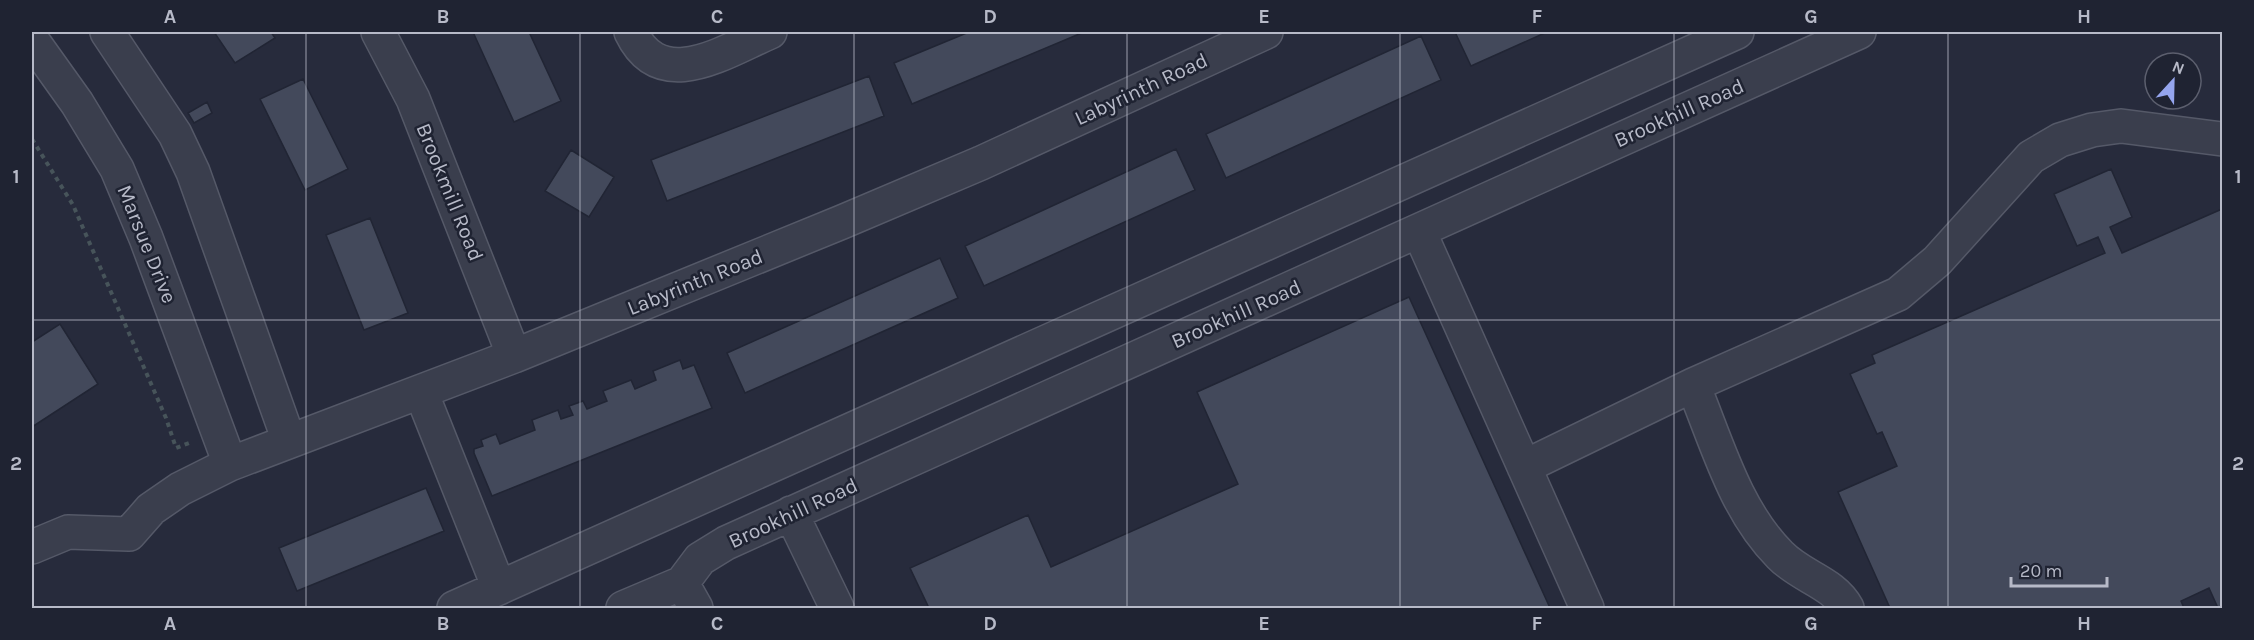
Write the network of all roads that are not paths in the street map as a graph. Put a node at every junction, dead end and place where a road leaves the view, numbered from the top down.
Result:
1 (107, 32) edge
2 (378, 32) edge
3 (632, 32) edge
4 (770, 32) edge
5 (1266, 32) edge
6 (1737, 32) edge
7 (1859, 32) edge
8 (32, 40) edge
9 (2223, 139) edge
10 (1419, 231) junction
11 (514, 356) junction
12 (1693, 385) junction
13 (421, 392) junction
14 (290, 441) junction
15 (230, 464) junction
16 (1524, 467) junction
17 (792, 513) junction
18 (32, 547) edge
19 (499, 588) junction
20 (689, 596) edge
21 (454, 609) edge
22 (623, 609) edge
23 (837, 609) edge
24 (1587, 609) edge
25 (1848, 609) edge

1 - 14 street
2 - 11 street, Brookmill Road
3 - 4 street
5 - 11 street, Labyrinth Road
6 - 19 street
7 - 10 street, Brookhill Road
8 - 15 street, Marsue Drive
9 - 12 street
10 - 16 street
10 - 17 street, Brookhill Road
11 - 13 street, Labyrinth Road
12 - 16 street
12 - 25 street
13 - 14 street, Labyrinth Road
13 - 19 street
14 - 15 street, Labyrinth Road
15 - 18 street, Labyrinth Road
16 - 24 street
17 - 20 street, Brookhill Road
17 - 23 street
19 - 21 street
20 - 22 street, Brookhill Road

